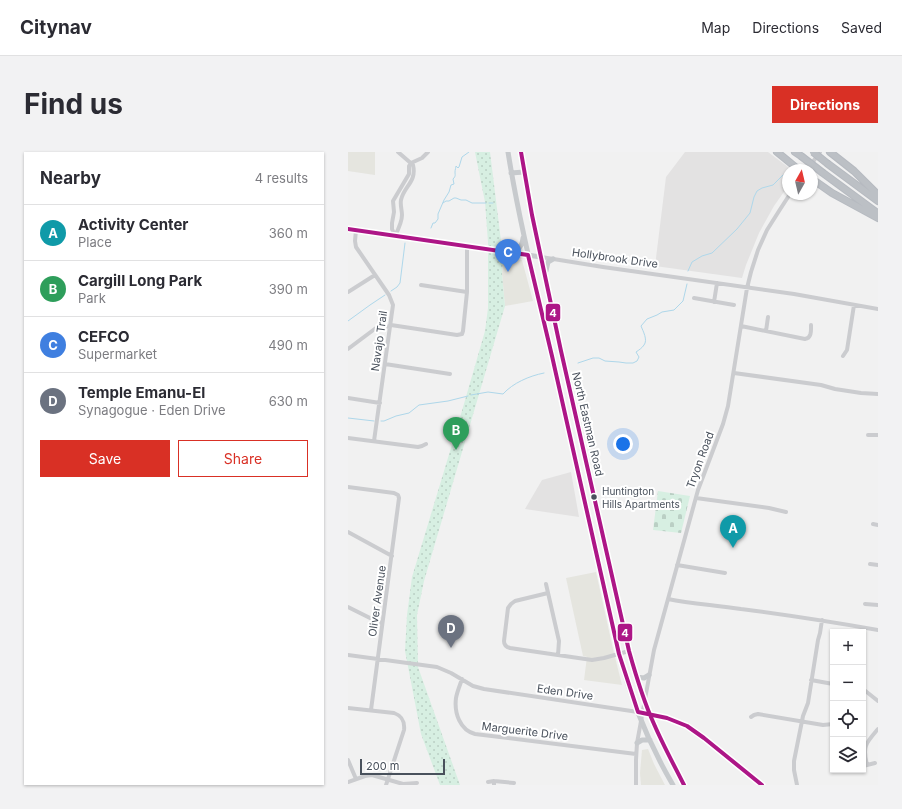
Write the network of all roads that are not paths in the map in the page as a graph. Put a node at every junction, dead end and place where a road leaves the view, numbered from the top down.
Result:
1 (398, 152) edge
2 (428, 152) edge
3 (508, 152) edge
4 (521, 152) edge
5 (777, 152) edge
6 (795, 152) edge
7 (813, 152) edge
8 (820, 152) edge
9 (830, 152) edge
10 (410, 163) junction
11 (792, 164) edge
12 (811, 164) edge
13 (524, 172) junction
14 (511, 173) junction
15 (818, 183) edge
16 (400, 188) junction
17 (405, 191) junction
18 (878, 196) edge
19 (786, 200) edge
20 (878, 201) edge
21 (401, 208) junction
22 (394, 209) junction
23 (878, 214) edge
24 (878, 218) edge
25 (348, 229) edge
26 (356, 230) junction
27 (524, 235) junction
28 (395, 236) junction
29 (467, 246) junction
30 (507, 252) junction
31 (528, 255) junction
32 (541, 257) junction
33 (553, 259) junction
34 (545, 274) junction
35 (375, 275) junction
36 (717, 283) junction
37 (421, 285) dead end
38 (747, 288) junction
39 (348, 292) edge
40 (467, 292) junction
41 (694, 298) dead end
42 (714, 302) junction
43 (734, 304) dead end
44 (854, 305) junction
45 (878, 309) edge
46 (554, 317) junction
47 (768, 317) dead end
48 (543, 320) junction
49 (810, 325) dead end
50 (391, 326) junction
51 (741, 326) junction
52 (766, 331) junction
53 (348, 349) edge
54 (843, 356) dead end
55 (385, 364) junction
56 (734, 373) junction
57 (450, 374) dead end
58 (878, 394) edge
59 (348, 398) edge
60 (380, 403) junction
61 (868, 435) dead end
62 (878, 435) edge
63 (348, 438) edge
64 (374, 441) junction
65 (426, 444) dead end
66 (586, 462) junction
67 (577, 465) junction
68 (348, 487) edge
69 (696, 498) junction
70 (786, 512) dead end
71 (873, 524) dead end
72 (878, 525) edge
73 (348, 532) edge
74 (392, 556) junction
75 (870, 564) dead end
76 (677, 565) junction
77 (878, 566) edge
78 (725, 573) dead end
79 (546, 584) dead end
80 (548, 593) junction
81 (668, 600) junction
82 (618, 601) junction
83 (608, 603) junction
84 (865, 604) dead end
85 (878, 605) edge
86 (348, 607) edge
87 (822, 620) junction
88 (382, 624) junction
89 (878, 630) edge
90 (629, 651) junction
91 (619, 654) junction
92 (348, 655) edge
93 (558, 655) junction
94 (378, 659) junction
95 (649, 675) junction
96 (636, 677) junction
97 (462, 679) junction
98 (811, 680) junction
99 (830, 683) edge
100 (866, 693) edge
101 (878, 700) edge
102 (645, 701) junction
103 (348, 708) edge
104 (372, 710) junction
105 (640, 713) junction
106 (650, 714) junction
107 (751, 718) dead end
108 (641, 721) junction
109 (802, 721) junction
110 (830, 724) edge
111 (878, 729) edge
112 (650, 740) junction
113 (638, 743) junction
114 (866, 747) edge
115 (636, 754) junction
116 (348, 760) edge
117 (876, 763) dead end
118 (866, 765) edge
119 (680, 776) junction
120 (356, 779) junction
121 (388, 779) junction
122 (348, 782) edge
123 (488, 782) dead end
124 (417, 783) dead end
125 (494, 783) edge
126 (514, 783) dead end
127 (672, 783) edge
128 (798, 783) edge
129 (386, 785) edge
130 (636, 785) edge
131 (684, 785) edge
132 (762, 785) edge

1 - 10 street
2 - 10 street
3 - 14 main road, North Eastman Road
4 - 13 main road, North Eastman Road
5 - 11 highway
6 - 23 highway, bridge
7 - 20 highway, bridge
8 - 12 street
9 - 18 highway
10 - 16 street
10 - 17 street
13 - 14 main road
13 - 32 main road, North Eastman Road
14 - 27 main road, North Eastman Road
15 - 24 highway
16 - 17 street
16 - 22 street
17 - 21 street
19 - 38 street, Tryon Road
21 - 22 street
21 - 28 street
22 - 28 street
25 - 26 main road, Hollybrook Drive
26 - 28 main road, Hollybrook Drive
26 - 35 street, Navajo Trail
27 - 30 main road
27 - 31 main road, North Eastman Road
28 - 29 main road, Hollybrook Drive
29 - 30 main road, Hollybrook Drive
29 - 40 street
30 - 31 main road, Hollybrook Drive
31 - 32 main road, Hollybrook Drive
31 - 48 main road, North Eastman Road
32 - 33 street, Hollybrook Drive
32 - 34 main road, North Eastman Road
33 - 34 main road
33 - 36 street, Hollybrook Drive
34 - 46 main road, North Eastman Road
35 - 39 street
35 - 50 street, Navajo Trail
36 - 38 street, Hollybrook Drive
36 - 42 street
37 - 40 street
38 - 44 street, Hollybrook Drive
38 - 51 street, Tryon Road
40 - 50 street
41 - 42 street
42 - 43 street
44 - 45 street, Hollybrook Drive
44 - 54 street
46 - 48 main road
46 - 66 main road, North Eastman Road
47 - 52 street
48 - 67 main road, North Eastman Road
49 - 52 street
50 - 53 street
50 - 55 street, Navajo Trail
51 - 52 street
51 - 56 street, Tryon Road
55 - 57 street
55 - 60 street, Navajo Trail
56 - 58 street
56 - 69 street, Tryon Road
59 - 60 street
60 - 64 street, Navajo Trail
61 - 62 street
63 - 64 street
64 - 65 street
66 - 67 main road
66 - 82 main road, North Eastman Road
67 - 83 main road, North Eastman Road
68 - 74 street, Oliver Avenue
69 - 70 street
69 - 76 street, Tryon Road
71 - 72 street
73 - 74 street
74 - 88 street, Oliver Avenue
75 - 77 street
76 - 78 street
76 - 81 street, Tryon Road
79 - 80 street
80 - 93 street
80 - 93 street
81 - 87 street
81 - 95 street, Tryon Road
82 - 83 main road
82 - 90 main road, North Eastman Road
83 - 91 main road, North Eastman Road
84 - 85 street
86 - 88 street
87 - 89 street
87 - 98 street
88 - 94 street, Oliver Avenue
90 - 91 street
90 - 96 main road, North Eastman Road
91 - 93 street
91 - 105 main road, North Eastman Road
92 - 94 street, Eden Drive
94 - 97 street, Eden Drive
94 - 104 street, Oliver Avenue
95 - 96 main road
95 - 102 street, Tryon Road
96 - 102 main road, North Eastman Road
97 - 105 street, Eden Drive
97 - 115 street, Marguerite Drive
98 - 99 street
98 - 109 street
100 - 101 street
102 - 105 street, Tryon Road
102 - 106 main road, North Eastman Road
103 - 104 street
104 - 121 street
105 - 106 street, Eden Drive
105 - 108 main road, North Eastman Road
106 - 119 main road, North Eastman Road
106 - 132 street, Eden Drive
107 - 109 street
108 - 112 main road, North Eastman Road
108 - 113 street
109 - 110 street
109 - 128 street
111 - 114 street
112 - 113 main road
112 - 127 main road, North Eastman Road
113 - 115 street
115 - 130 street
116 - 120 street
117 - 118 street
119 - 127 main road
119 - 131 main road, North Eastman Road
120 - 121 street
120 - 122 street
121 - 124 street
121 - 129 street
123 - 125 street
125 - 126 street

